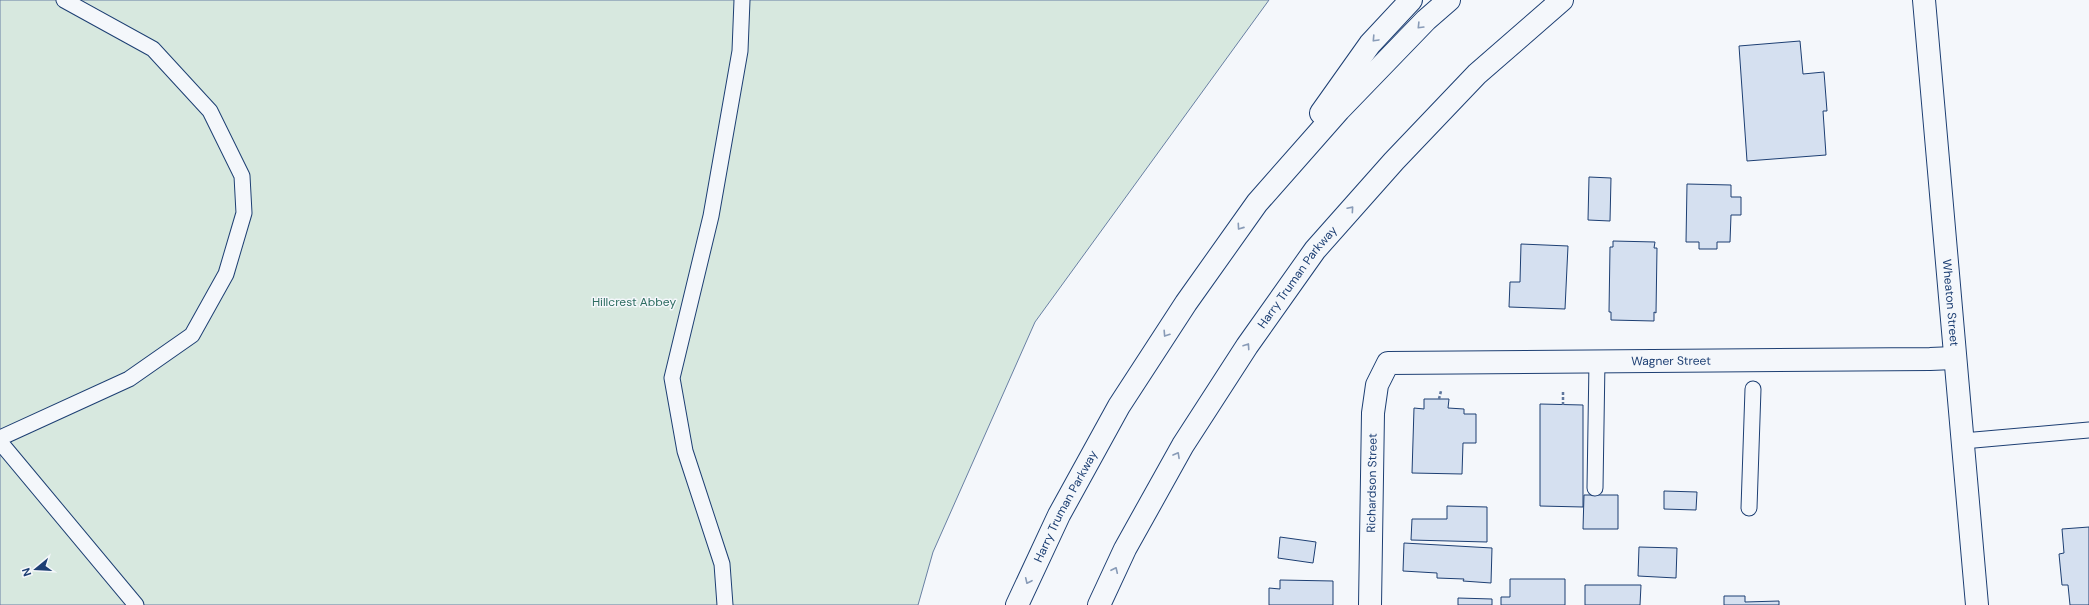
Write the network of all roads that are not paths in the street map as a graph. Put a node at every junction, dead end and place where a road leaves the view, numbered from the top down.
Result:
1 (64, 0) edge
2 (742, 0) edge
3 (1411, 0) edge
4 (1449, 0) edge
5 (1562, 0) edge
6 (1924, 0) edge
7 (1257, 203) junction
8 (1954, 358) junction
9 (1597, 361) junction
10 (1388, 363) joint
11 (1753, 389) dead end
12 (2089, 430) edge
13 (0, 438) edge
14 (1962, 441) junction
15 (0, 442) edge
16 (1595, 488) dead end
17 (1749, 508) dead end
18 (136, 605) edge
19 (725, 605) edge
20 (1017, 605) edge
21 (1099, 605) edge
22 (1370, 605) edge
23 (1977, 605) edge

1 - 13 lane
2 - 19 lane
3 -> 7 main road
4 -> 7 main road, Harry Truman Parkway
21 -> 5 main road, Harry Truman Parkway
6 - 8 main road, Wheaton Street
7 -> 20 main road, Harry Truman Parkway
8 - 9 main road, Wagner Street
8 - 14 main road, Wheaton Street
9 - 10 main road, Wagner Street
9 - 16 lane
10 - 22 main road, Richardson Street
11 - 17 lane
12 - 14 lane
14 - 23 main road, Wheaton Street
15 - 18 lane

